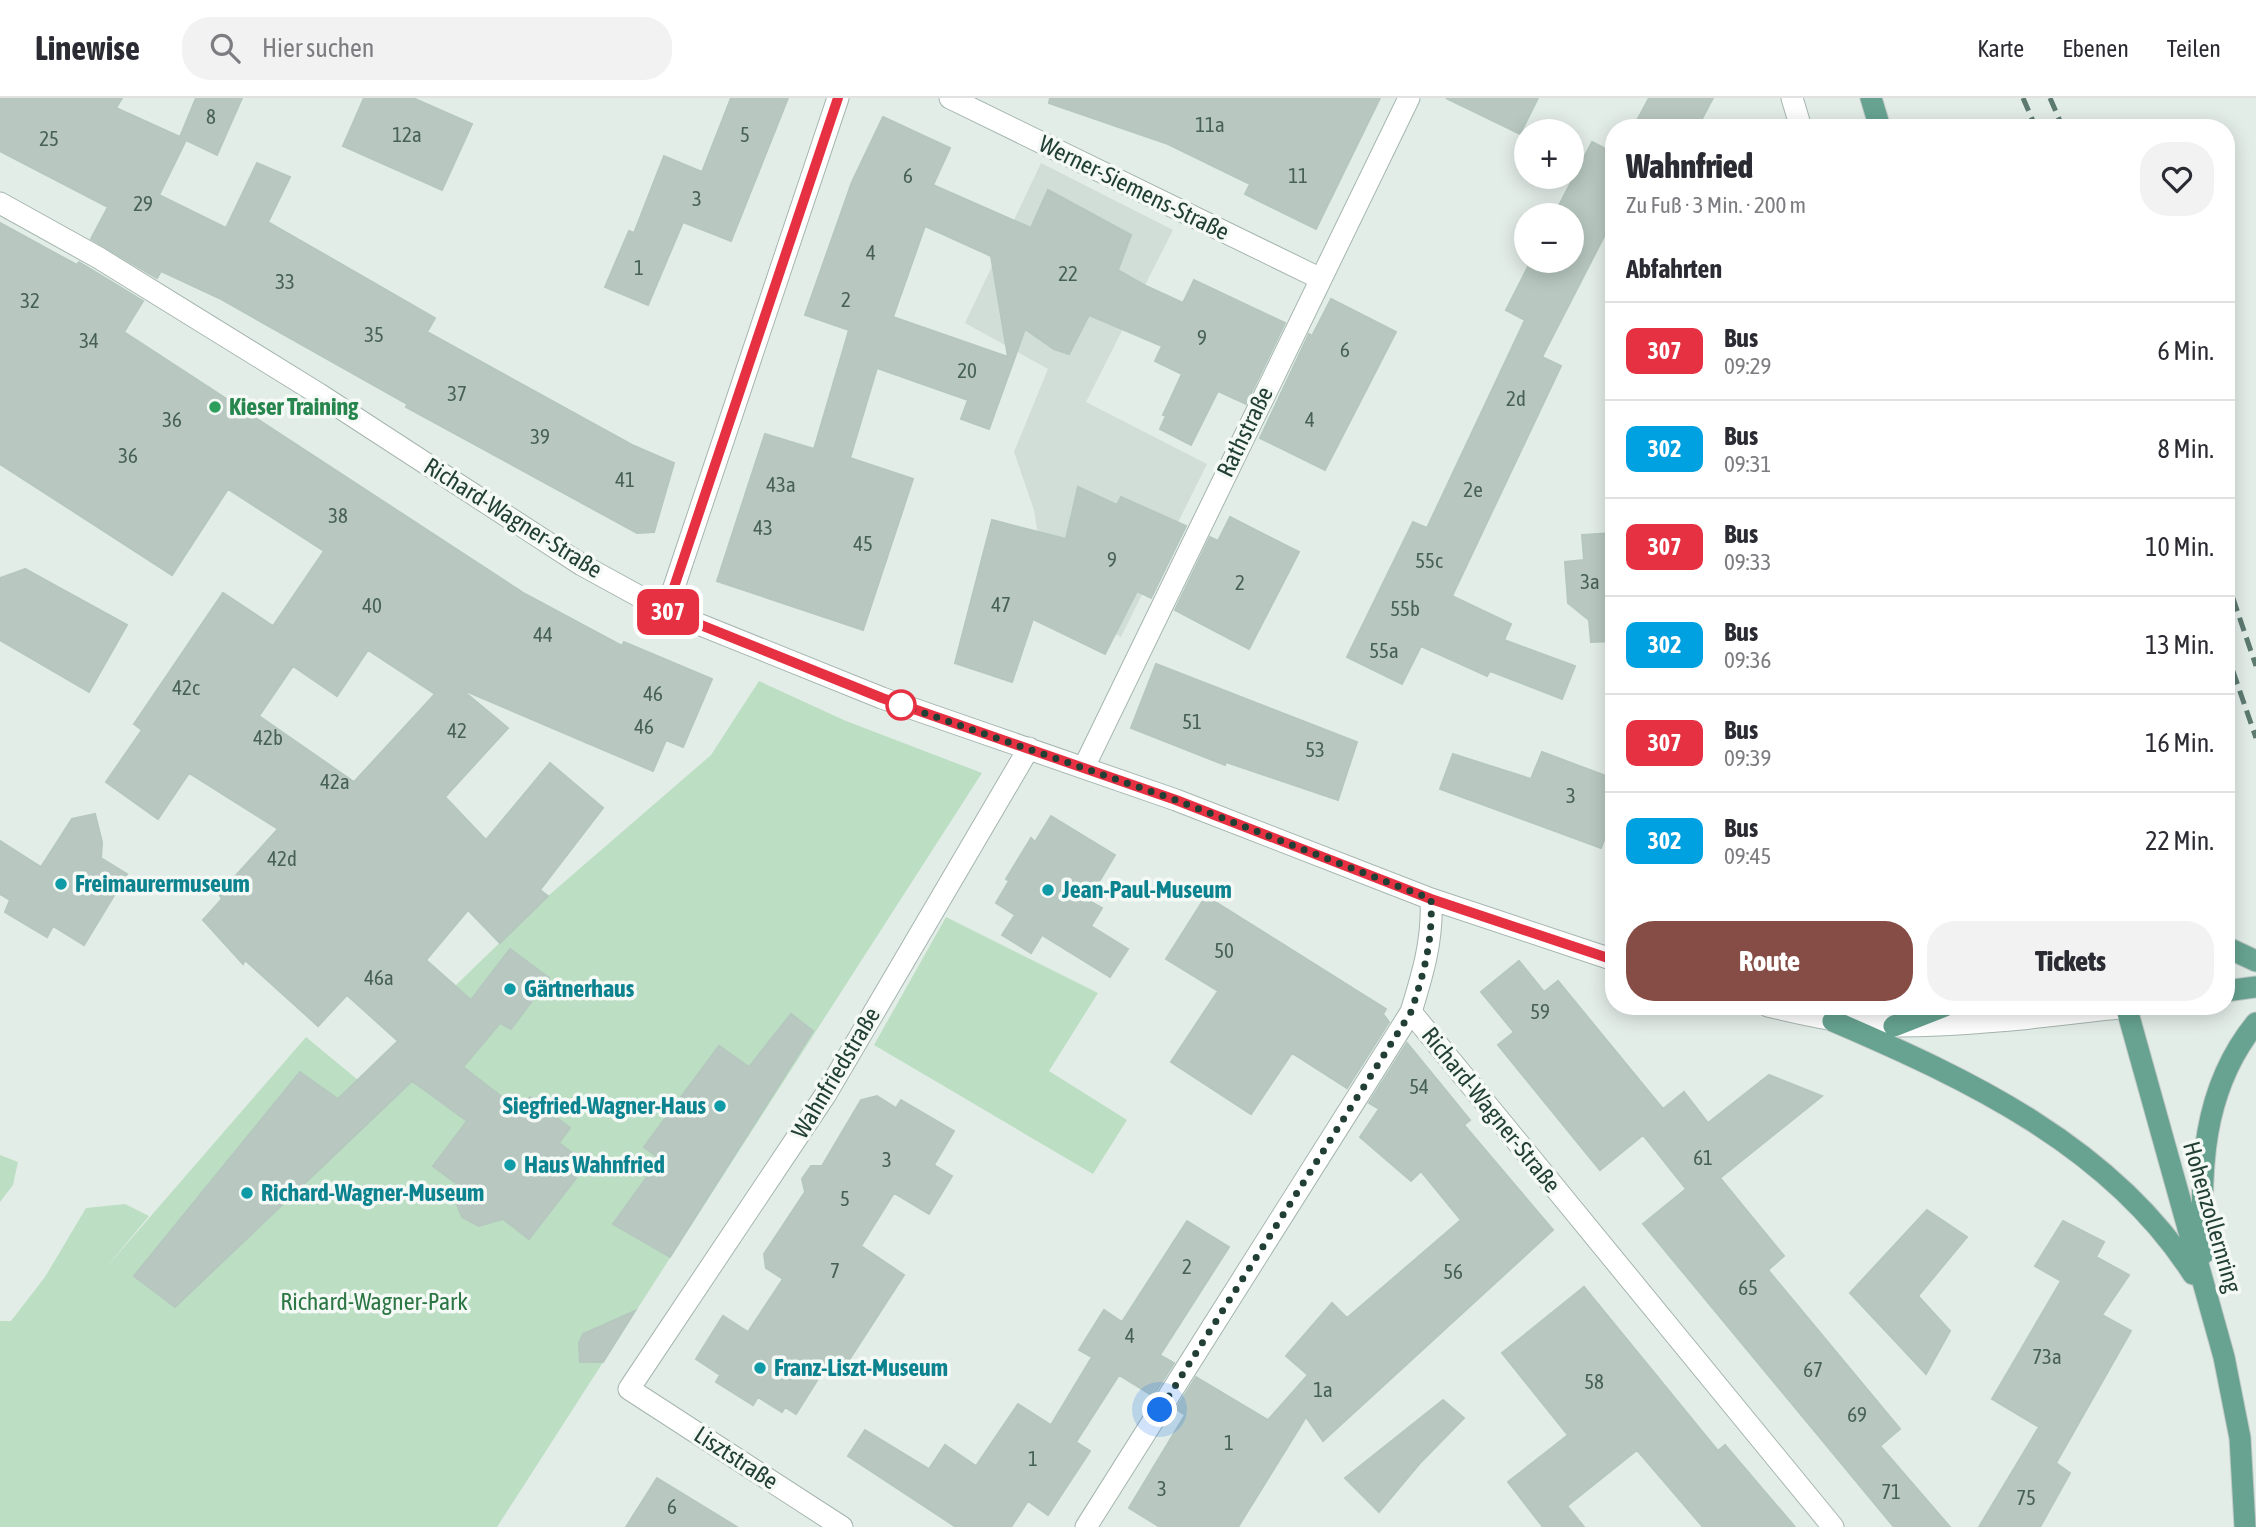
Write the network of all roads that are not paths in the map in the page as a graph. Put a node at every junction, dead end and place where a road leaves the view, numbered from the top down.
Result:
1 (838, 98) edge
2 (950, 98) edge
3 (1409, 98) edge
4 (1792, 98) edge
5 (1871, 98) edge
6 (1798, 119) edge
7 (1877, 119) edge
8 (0, 203) edge
9 (1320, 278) junction
10 (666, 611) junction
11 (1029, 748) junction
12 (1083, 766) junction
13 (1431, 899) junction
14 (2235, 951) edge
15 (1605, 957) edge
16 (2256, 961) edge
17 (2256, 987) edge
18 (2235, 990) edge
19 (1411, 1012) junction
20 (1807, 1015) edge
21 (1922, 1015) edge
22 (2044, 1015) edge
23 (2129, 1015) edge
24 (1833, 1021) junction
25 (2256, 1023) edge
26 (1894, 1026) junction
27 (2206, 1293) junction
28 (629, 1389) joint
29 (842, 1527) edge
30 (1086, 1527) edge
31 (1833, 1527) edge
32 (2245, 1527) edge

1 - 10 street
2 - 9 street, Werner-Siemens-Straße
3 - 9 street, Rathstraße
4 - 6 street
5 - 7 main road
8 - 10 street, Richard-Wagner-Straße
9 - 12 street, Rathstraße
10 - 11 street, Richard-Wagner-Straße
11 - 12 street, Richard-Wagner-Straße
11 - 28 street, Wahnfriedstraße
12 - 13 street, Richard-Wagner-Straße
13 - 15 street
13 - 19 street, Richard-Wagner-Straße
14 - 16 main road
17 - 18 main road
19 - 30 street
19 - 31 street, Richard-Wagner-Straße
20 - 24 street
21 - 26 main road
22 - 26 street
23 - 27 main road, Hohenzollernring
24 - 26 street
24 - 27 main road
25 - 27 main road
27 - 32 main road, Hohenzollernring
28 - 29 street, Lisztstraße

